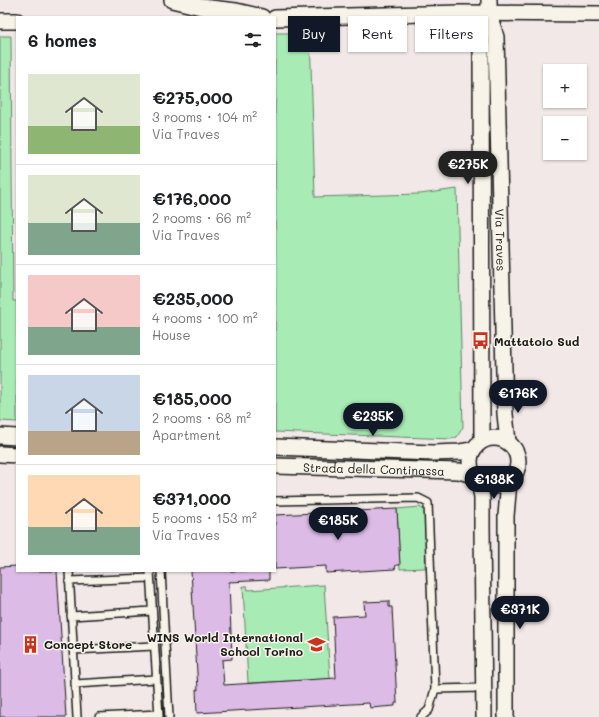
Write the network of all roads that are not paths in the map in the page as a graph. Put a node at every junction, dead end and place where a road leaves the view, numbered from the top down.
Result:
1 (172, 0) edge
2 (489, 7) edge
3 (599, 14) edge
4 (258, 16) edge
5 (276, 18) edge
6 (0, 21) edge
7 (16, 21) edge
8 (0, 436) edge
9 (16, 437) edge
10 (508, 442) junction
11 (478, 445) junction
12 (276, 447) edge
13 (0, 454) edge
14 (16, 455) edge
15 (276, 466) edge
16 (476, 478) junction
17 (509, 481) junction
18 (276, 501) edge
19 (69, 572) edge
20 (161, 572) edge
21 (150, 574) edge
22 (69, 581) junction
23 (152, 611) junction
24 (71, 616) junction
25 (154, 646) junction
26 (73, 650) junction
27 (156, 679) junction
28 (75, 684) junction
29 (484, 688) junction
30 (435, 689) junction
31 (159, 715) edge
32 (77, 717) edge
33 (99, 717) edge
34 (169, 717) edge
35 (421, 717) edge
36 (484, 717) edge
37 (506, 717) edge

1 - 4 street
2 - 3 street
2 - 5 street
2 - 10 street, Via Traves
2 - 11 street, Via Traves
6 - 7 street
8 - 9 street
10 - 11 street
10 - 17 street
11 - 12 street, Strada della Continassa
11 - 16 street
13 - 14 street
15 - 16 street, Strada della Continassa
16 - 17 street
16 - 29 street
17 - 37 street
18 - 30 lane
19 - 22 lane
20 - 34 lane
21 - 22 lane
21 - 23 lane
22 - 24 lane
23 - 24 lane
23 - 25 lane
24 - 26 lane
25 - 26 lane
25 - 27 lane
26 - 28 lane
27 - 28 lane
27 - 31 lane
28 - 32 lane
29 - 30 lane
29 - 36 street
30 - 35 lane
31 - 33 lane

